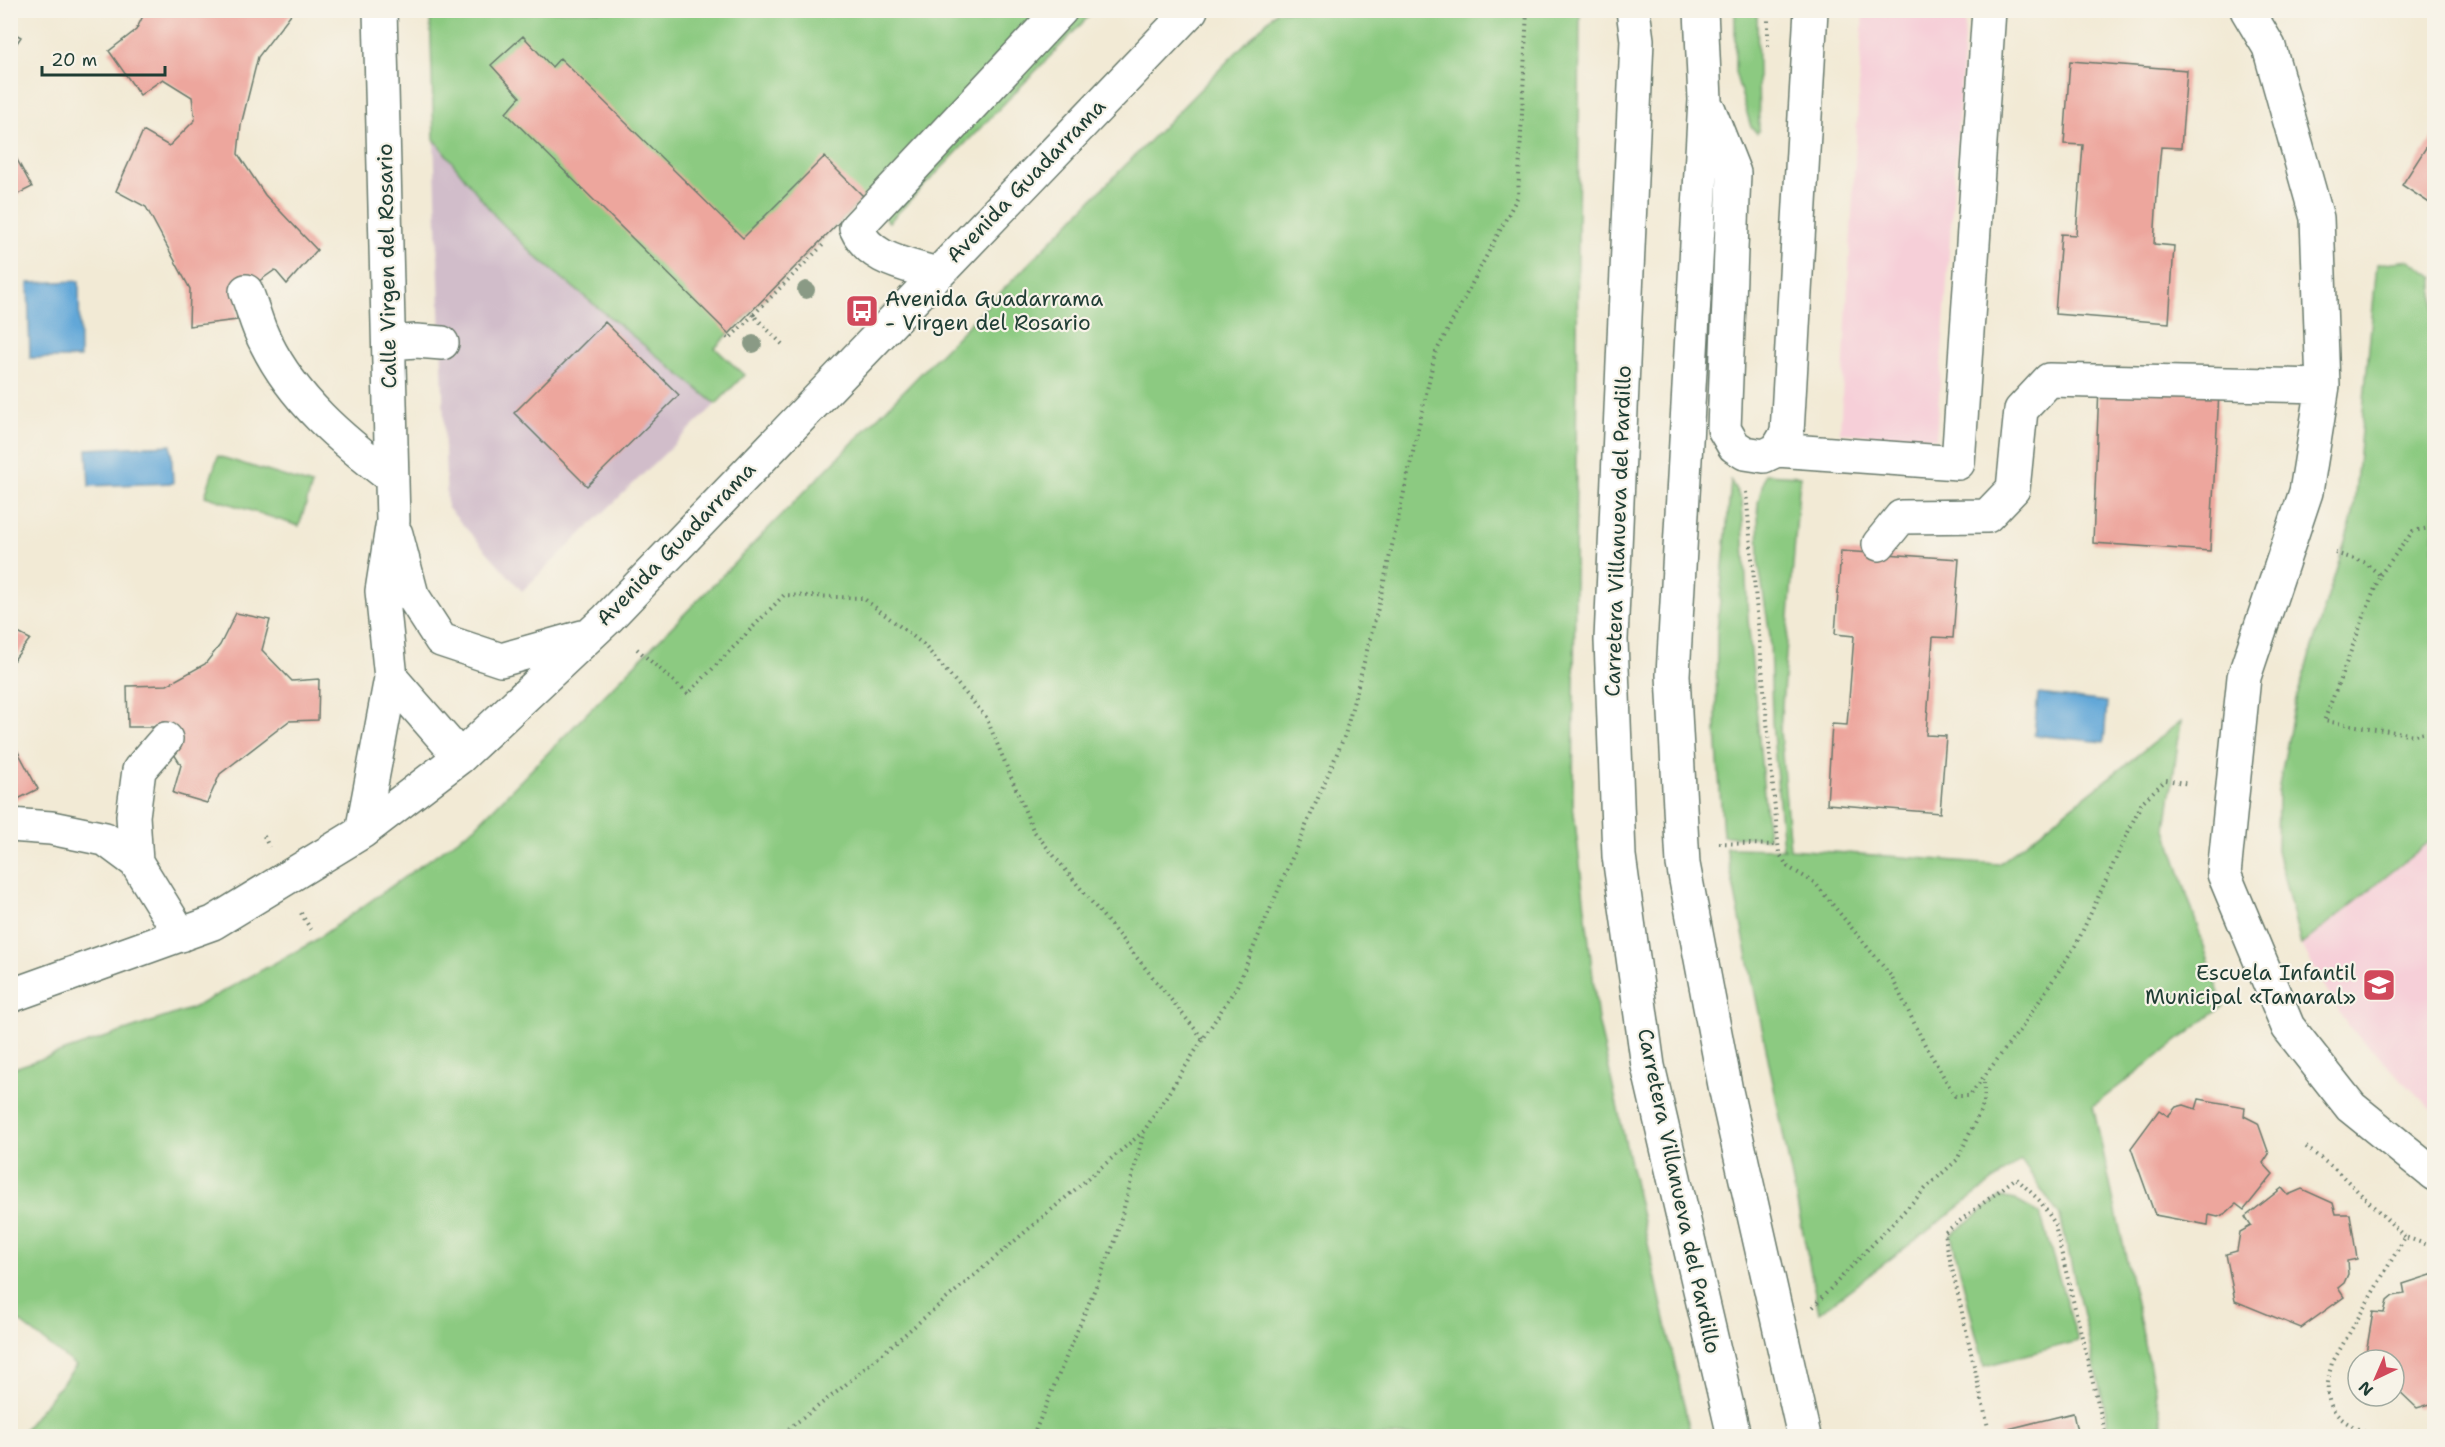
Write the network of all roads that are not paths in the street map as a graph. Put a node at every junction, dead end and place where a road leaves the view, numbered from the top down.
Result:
1 (380, 10) edge
2 (1061, 10) edge
3 (1191, 10) edge
4 (1633, 10) edge
5 (1701, 10) edge
6 (1811, 10) edge
7 (1989, 10) edge
8 (2247, 10) edge
9 (1705, 100) junction
10 (936, 274) junction
11 (246, 291) dead end
12 (390, 343) junction
13 (442, 343) dead end
14 (2323, 386) junction
15 (1777, 450) junction
16 (392, 478) junction
17 (393, 521) junction
18 (1879, 544) dead end
19 (586, 636) junction
20 (391, 678) junction
21 (166, 739) dead end
22 (460, 757) junction
23 (10, 825) edge
24 (362, 832) junction
25 (136, 862) junction
26 (181, 935) junction
27 (82, 969) junction
28 (10, 977) edge
29 (10, 996) edge
30 (2434, 1174) edge
31 (1734, 1437) edge
32 (1804, 1437) edge

1 - 12 street, Calle Virgen del Rosario
2 - 10 street
3 - 10 street, Avenida Guadarrama
4 - 31 street, Carretera Villanueva del Pardillo
5 - 9 street
6 - 15 street
7 - 15 street
8 - 14 street
9 - 15 street
9 - 32 street
10 - 19 street, Avenida Guadarrama
11 - 16 street
12 - 13 street
12 - 16 street, Calle Virgen del Rosario
14 - 18 street
14 - 30 street
16 - 17 street, Calle Virgen del Rosario
17 - 19 street, Calle Virgen del Rosario
17 - 20 street, Calle Virgen del Rosario
19 - 22 street, Avenida Guadarrama
20 - 22 street
20 - 24 street, Calle Virgen del Rosario
21 - 25 street
22 - 24 street, Avenida Guadarrama
23 - 25 street
24 - 26 street, Avenida Guadarrama
25 - 26 street
26 - 27 street, Avenida Guadarrama
27 - 28 street, Avenida Guadarrama
27 - 29 street, Avenida Guadarrama

